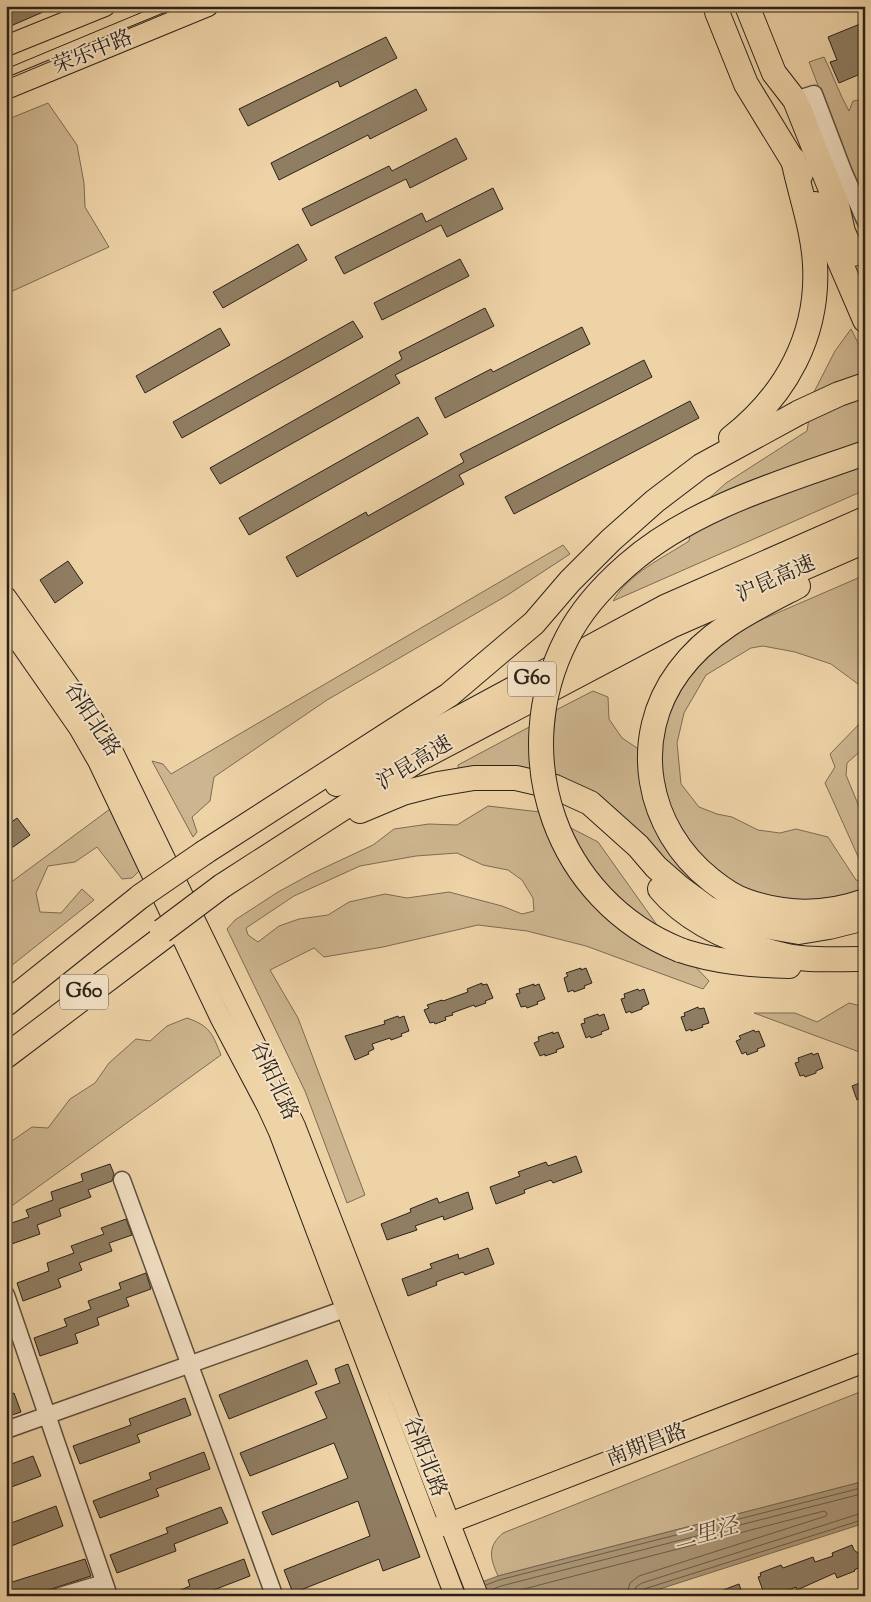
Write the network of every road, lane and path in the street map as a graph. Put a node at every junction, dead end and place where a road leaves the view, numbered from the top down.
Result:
1 (105, 6) edge
2 (208, 6) edge
3 (747, 6) edge
4 (717, 12) dead end
5 (6, 46) edge
6 (6, 89) edge
7 (795, 100) junction
8 (793, 159) junction
9 (838, 205) junction
10 (865, 220) edge
11 (865, 246) edge
12 (865, 284) edge
13 (865, 320) edge
14 (865, 385) edge
15 (865, 453) edge
16 (700, 466) junction
17 (865, 519) edge
18 (865, 541) edge
19 (865, 552) edge
20 (6, 597) edge
21 (6, 623) edge
22 (616, 827) junction
23 (205, 852) junction
24 (225, 890) junction
25 (865, 901) edge
26 (865, 918) edge
27 (862, 958) edge
28 (6, 1004) edge
29 (6, 1055) edge
30 (122, 1180) dead end
31 (6, 1295) edge
32 (355, 1305) junction
33 (865, 1362) edge
34 (190, 1364) junction
35 (47, 1416) junction
36 (6, 1430) edge
37 (450, 1523) junction
38 (430, 1531) junction
39 (106, 1590) edge
40 (453, 1590) edge
41 (273, 1592) dead end
42 (60, 1596) edge
43 (478, 1596) edge

1 - 5 main road, 荣乐中路
2 - 6 main road, 荣乐中路
3 - 7 highway
4 - 8 highway
7 - 9 highway
7 - 10 street
8 - 13 highway
8 - 16 highway
9 - 11 highway
9 - 12 highway
14 - 16 highway, bridge
15 - 27 highway, bridge
16 - 23 highway
17 - 23 highway, 沪昆高速 / G60
18 - 24 highway, 沪昆高速 / G60
19 - 25 highway
20 - 32 main road, 谷阳北路
21 - 32 main road, 谷阳北路
22 - 24 highway
22 - 26 highway
22 - 27 highway
23 - 28 highway, 沪昆高速 / G60, bridge
24 - 29 highway, 沪昆高速 / G60, bridge
30 - 34 street
31 - 35 street
32 - 34 street
32 - 37 main road, 谷阳北路
32 - 38 main road, 谷阳北路
33 - 37 main road, 南期昌路
34 - 35 street
34 - 41 street
35 - 36 street
35 - 39 street
37 - 38 main road, 南期昌路
37 - 43 main road, 谷阳北路
38 - 40 main road, 谷阳北路
39 - 42 street

